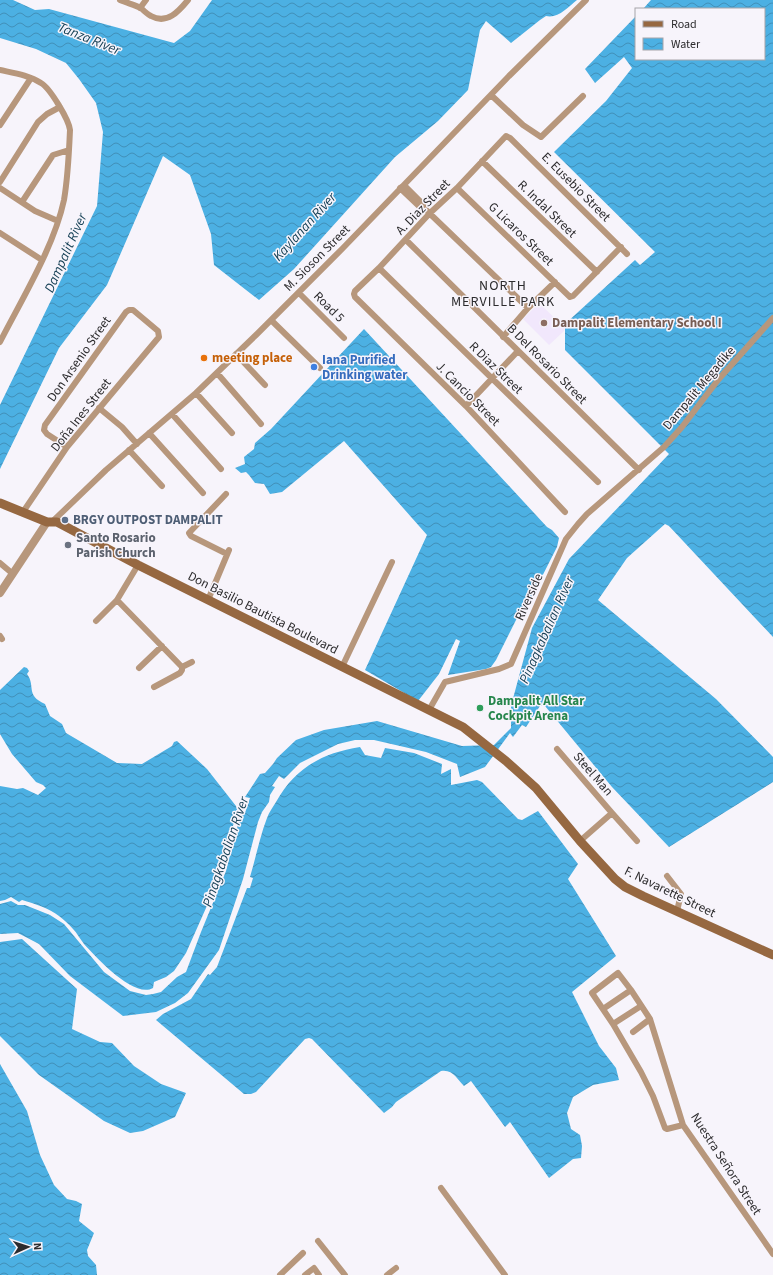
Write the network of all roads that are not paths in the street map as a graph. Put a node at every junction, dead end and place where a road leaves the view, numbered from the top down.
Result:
1 (120, 0) edge
2 (146, 0) edge
3 (188, 0) edge
4 (586, 0) edge
5 (140, 8) junction
6 (0, 70) edge
7 (31, 78) junction
8 (490, 95) junction
9 (583, 96) dead end
10 (60, 107) junction
11 (0, 125) edge
12 (508, 136) joint
13 (69, 150) junction
14 (482, 161) junction
15 (0, 182) edge
16 (402, 187) junction
17 (0, 188) edge
18 (457, 188) junction
19 (22, 202) junction
20 (428, 211) junction
21 (58, 221) junction
22 (0, 233) edge
23 (406, 240) junction
24 (621, 247) junction
25 (627, 254) dead end
26 (42, 260) junction
27 (379, 268) junction
28 (597, 272) junction
29 (555, 282) junction
30 (299, 293) junction
31 (354, 294) joint
32 (528, 308) junction
33 (773, 318) edge
34 (272, 320) junction
35 (159, 333) joint
36 (503, 336) junction
37 (344, 338) dead end
38 (0, 342) edge
39 (518, 351) junction
40 (236, 354) junction
41 (320, 368) dead end
42 (217, 373) junction
43 (492, 379) junction
44 (265, 385) dead end
45 (196, 393) junction
46 (466, 406) junction
47 (99, 408) junction
48 (172, 414) junction
49 (261, 424) dead end
50 (149, 433) junction
51 (232, 433) dead end
52 (137, 444) junction
53 (67, 448) junction
54 (129, 450) junction
55 (222, 469) dead end
56 (639, 470) junction
57 (598, 482) dead end
58 (162, 486) dead end
59 (203, 493) dead end
60 (226, 494) dead end
61 (0, 503) edge
62 (23, 512) junction
63 (565, 512) dead end
64 (50, 522) junction
65 (392, 562) dead end
66 (0, 563) edge
67 (138, 565) junction
68 (13, 574) junction
69 (0, 593) edge
70 (117, 600) junction
71 (208, 600) junction
72 (96, 621) dead end
73 (162, 646) junction
74 (192, 662) dead end
75 (182, 667) junction
76 (342, 667) junction
77 (139, 668) dead end
78 (154, 688) dead end
79 (429, 710) junction
80 (557, 749) dead end
81 (506, 761) joint
82 (612, 813) junction
83 (580, 841) junction
84 (637, 841) dead end
85 (667, 876) dead end
86 (678, 911) junction
87 (773, 955) edge
88 (631, 990) junction
89 (641, 1006) junction
90 (603, 1009) junction
91 (650, 1019) junction
92 (613, 1024) junction
93 (633, 1032) dead end
94 (684, 1125) junction
95 (441, 1188) dead end
96 (318, 1240) dead end
97 (303, 1253) dead end
98 (773, 1254) edge
99 (396, 1268) dead end
100 (280, 1275) edge
101 (306, 1275) edge
102 (319, 1275) edge
103 (345, 1275) edge
104 (387, 1275) edge
105 (505, 1275) edge

1 - 5 street
2 - 5 street
3 - 5 street
4 - 8 street, M. Sioson Street
6 - 7 street
7 - 10 street
7 - 11 street
8 - 9 street
8 - 16 street, M. Sioson Street
10 - 13 street
10 - 15 street
12 - 14 street, A. Diaz Street
12 - 24 street, E. Eusebio Street
13 - 19 street
13 - 21 street
14 - 18 street, A. Diaz Street
14 - 28 street, R. Indal Street
16 - 20 street
16 - 30 street, M. Sioson Street
17 - 19 street
18 - 20 street, A. Diaz Street
18 - 29 street, G Licaros Street
19 - 21 street
20 - 23 street, A. Diaz Street
20 - 32 street
21 - 26 street
22 - 26 street
23 - 27 street, A. Diaz Street
23 - 36 street, B Del Rosario Street
24 - 25 street, E. Eusebio Street
24 - 28 street, G Licaros Street
26 - 38 street
27 - 31 street, A. Diaz Street
27 - 43 street, R Diaz Street
28 - 29 street, G Licaros Street
29 - 32 street
30 - 34 street, M. Sioson Street
30 - 37 street, Road 5
31 - 46 street, J. Cancio Street
32 - 36 street
33 - 56 street, Dampalit Megadike
34 - 40 street, M. Sioson Street
34 - 41 street
35 - 47 street, Doña Ines Street
35 - 53 street, Don Arsenio Street
36 - 39 street, B Del Rosario Street
39 - 43 street
39 - 56 street, B Del Rosario Street
40 - 42 street, M. Sioson Street
40 - 44 street
42 - 45 street, M. Sioson Street
42 - 49 street
43 - 46 street
43 - 57 street, R Diaz Street
45 - 48 street, M. Sioson Street
45 - 51 street
46 - 63 street, J. Cancio Street
47 - 52 street
47 - 53 street, Doña Ines Street
48 - 50 street, M. Sioson Street
48 - 55 street
50 - 52 street, M. Sioson Street
50 - 59 street
52 - 54 street, M. Sioson Street
53 - 62 street, Doña Ines Street
54 - 58 street
54 - 64 street, M. Sioson Street
56 - 79 street, Riverside
60 - 71 street
61 - 62 main road, Don Basilio Bautista Boulevard
62 - 64 main road, Don Basilio Bautista Boulevard
64 - 67 main road, Don Basilio Bautista Boulevard
64 - 68 street
65 - 76 street
66 - 68 street
67 - 70 street
67 - 71 main road, Don Basilio Bautista Boulevard
68 - 69 street
70 - 72 street
70 - 73 street
71 - 76 main road, Don Basilio Bautista Boulevard
73 - 75 street
73 - 77 street
74 - 75 street
75 - 78 street
76 - 79 main road, Don Basilio Bautista Boulevard
79 - 81 main road, Don Basilio Bautista Boulevard
80 - 82 street, Steel Man
81 - 83 main road, F. Navarette Street
82 - 83 street, Steel Man
82 - 84 street, Steel Man
83 - 86 main road, F. Navarette Street
85 - 86 street
86 - 87 main road, F. Navarette Street
88 - 89 street, Nuestra Señora Street
88 - 90 street
88 - 90 street, Nuestra Señora Street
89 - 91 street, Nuestra Señora Street
89 - 92 street
90 - 92 street
91 - 93 street
91 - 94 street, Nuestra Señora Street
92 - 94 street
94 - 98 street, Nuestra Señora Street
95 - 105 street
96 - 103 street
97 - 100 street
99 - 104 street
101 - 102 street

